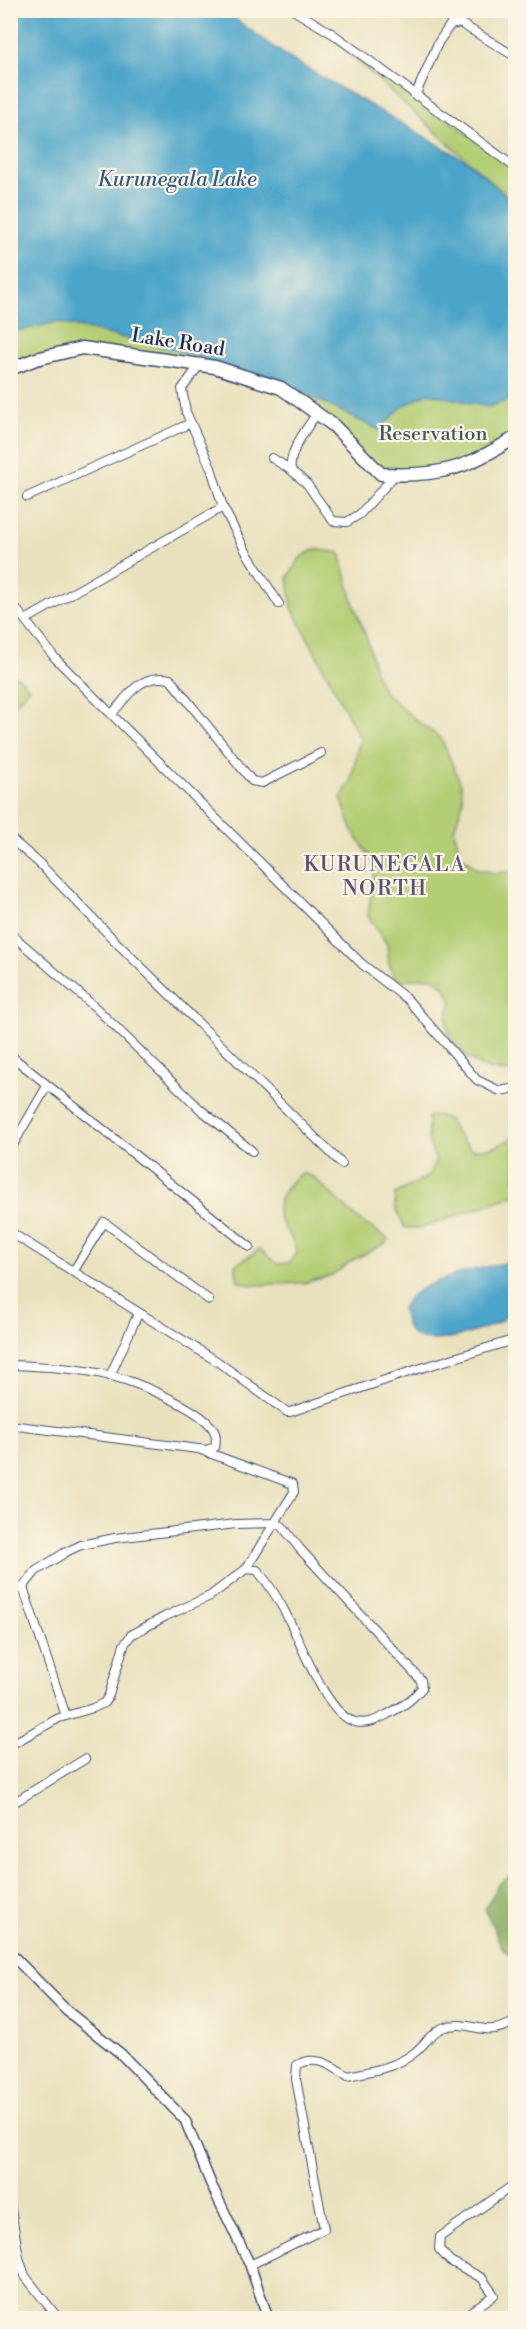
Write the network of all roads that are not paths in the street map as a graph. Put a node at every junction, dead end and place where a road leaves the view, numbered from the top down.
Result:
1 (293, 10) edge
2 (516, 57) edge
3 (415, 96) junction
4 (516, 168) edge
5 (201, 363) junction
6 (10, 369) edge
7 (317, 413) junction
8 (191, 423) junction
9 (516, 437) edge
10 (272, 458) dead end
11 (291, 470) junction
12 (396, 475) junction
13 (27, 497) dead end
14 (223, 507) junction
15 (10, 601) edge
16 (279, 604) dead end
17 (27, 619) junction
18 (112, 714) junction
19 (321, 753) dead end
20 (10, 838) edge
21 (10, 933) edge
22 (10, 1055) edge
23 (47, 1086) junction
24 (516, 1088) edge
25 (10, 1150) edge
26 (252, 1151) dead end
27 (342, 1164) dead end
28 (10, 1232) edge
29 (249, 1247) dead end
30 (73, 1272) junction
31 (209, 1300) dead end
32 (138, 1314) junction
33 (516, 1339) edge
34 (10, 1365) edge
35 (110, 1376) junction
36 (10, 1425) edge
37 (196, 1449) junction
38 (274, 1523) junction
39 (246, 1569) junction
40 (23, 1587) junction
41 (10, 1593) edge
42 (66, 1716) junction
43 (10, 1745) edge
44 (85, 1759) dead end
45 (10, 1805) edge
46 (10, 1953) edge
47 (516, 2022) edge
48 (516, 2183) edge
49 (10, 2203) edge
50 (250, 2265) junction
51 (58, 2319) edge
52 (268, 2319) edge
53 (462, 2319) edge

1 - 3 street
2 - 3 street
3 - 4 street
5 - 6 main road, Lake Road
5 - 7 main road, Lake Road
5 - 8 street
7 - 11 street
7 - 12 main road, Lake Road
8 - 13 street
8 - 14 street
9 - 12 main road, Lake Road
10 - 11 street
11 - 12 street
14 - 16 street
14 - 17 street
15 - 17 street
17 - 18 street
18 - 19 street
18 - 24 street
20 - 27 street
21 - 26 street
22 - 23 street
23 - 25 street
23 - 29 street
28 - 30 street
30 - 31 street
30 - 32 street
32 - 33 street
32 - 35 street
34 - 35 street
35 - 37 street
36 - 37 street
37 - 38 street
38 - 39 street
38 - 39 street
38 - 40 street
39 - 42 street
40 - 41 street
40 - 42 street
42 - 43 street
44 - 45 street
46 - 50 street
47 - 50 street
48 - 53 street
49 - 51 street
50 - 52 street

